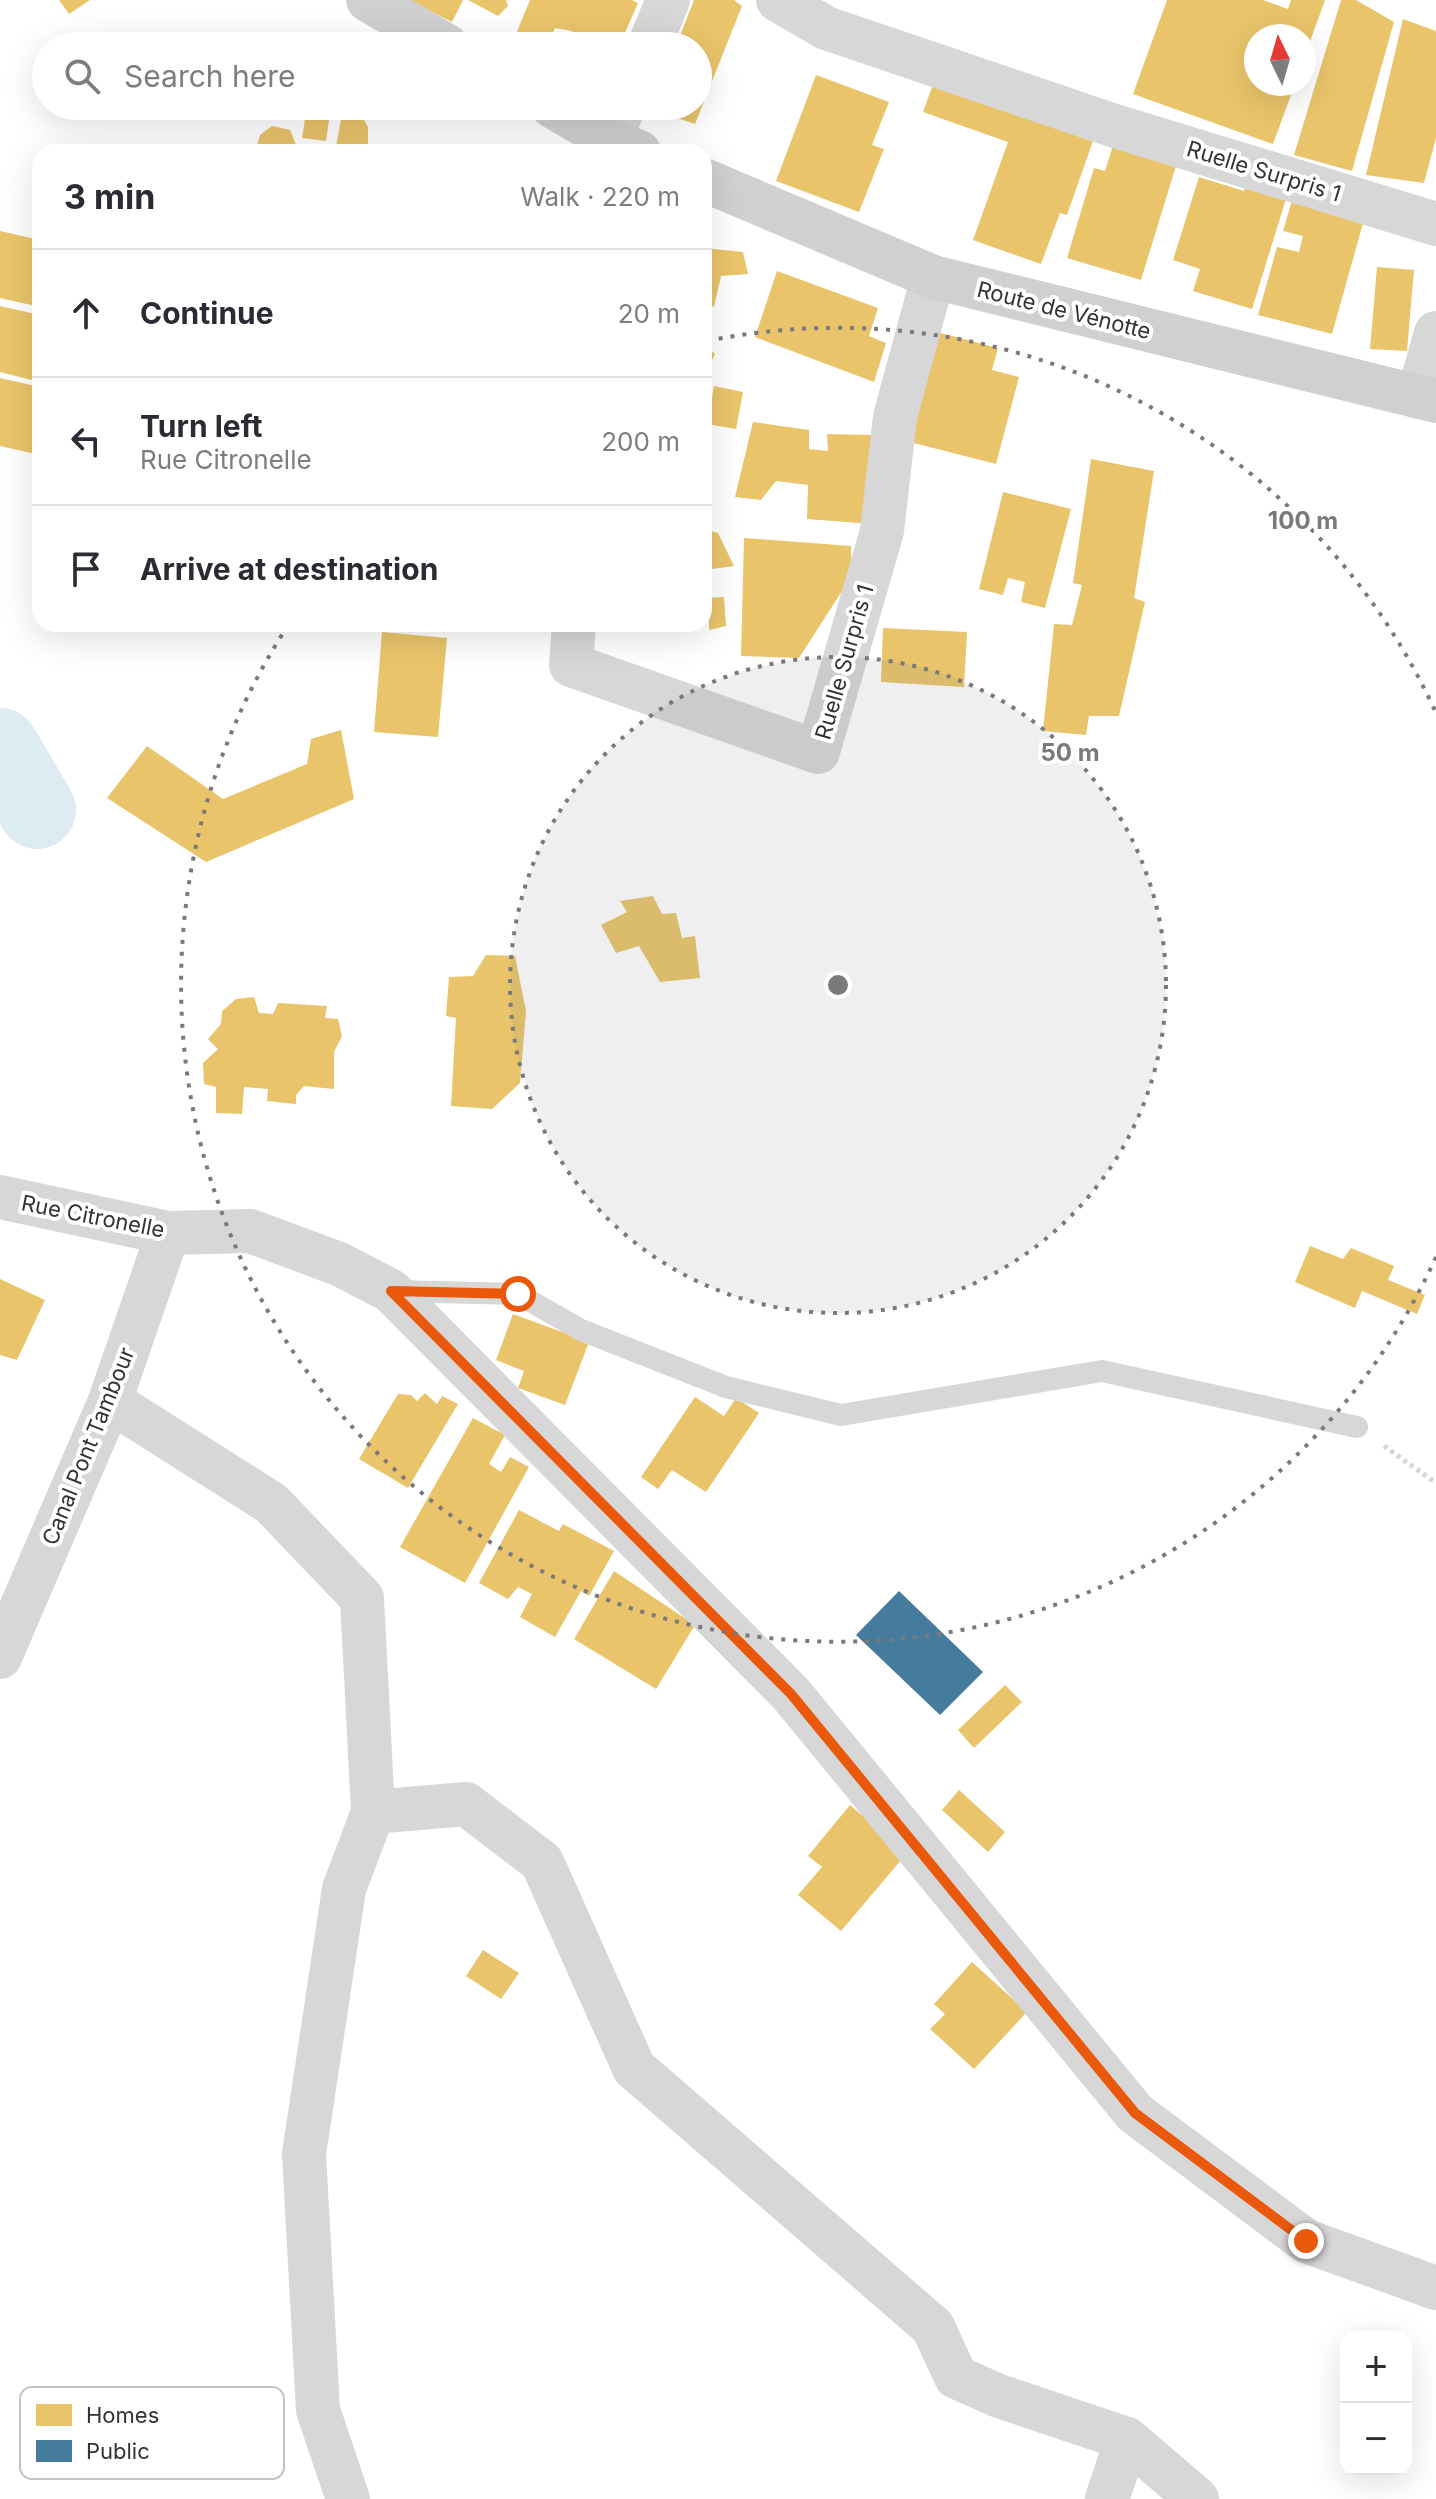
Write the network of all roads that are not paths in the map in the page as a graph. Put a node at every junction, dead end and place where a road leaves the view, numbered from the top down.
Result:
1 (368, 0) edge
2 (668, 0) edge
3 (778, 0) edge
4 (423, 32) edge
5 (655, 32) edge
6 (583, 120) edge
7 (621, 137) edge
8 (712, 183) edge
9 (1436, 224) edge
10 (933, 277) junction
11 (1436, 333) edge
12 (1427, 399) edge
13 (573, 632) edge
14 (0, 1197) edge
15 (168, 1233) junction
16 (391, 1291) junction
17 (110, 1401) junction
18 (1357, 1427) road end
19 (5, 1631) edge
20 (373, 1812) junction
21 (1436, 2288) edge
22 (1127, 2439) junction
23 (348, 2499) edge
24 (1107, 2499) edge
25 (1197, 2499) edge

1 - 4 street
2 - 5 street
3 - 9 street, Ruelle Surpris 1
6 - 7 street
8 - 10 street, Route de Vénotte
10 - 12 street, Route de Vénotte
10 - 13 street, Ruelle Surpris 1
11 - 12 street
14 - 15 street, Rue Citronelle
15 - 16 street, Rue Citronelle
15 - 17 street, Canal Pont Tambour
16 - 18 lane
16 - 21 street, Rue Citronelle
17 - 19 street, Canal Pont Tambour
17 - 20 street
20 - 22 street
20 - 23 street
22 - 24 street
22 - 25 street

